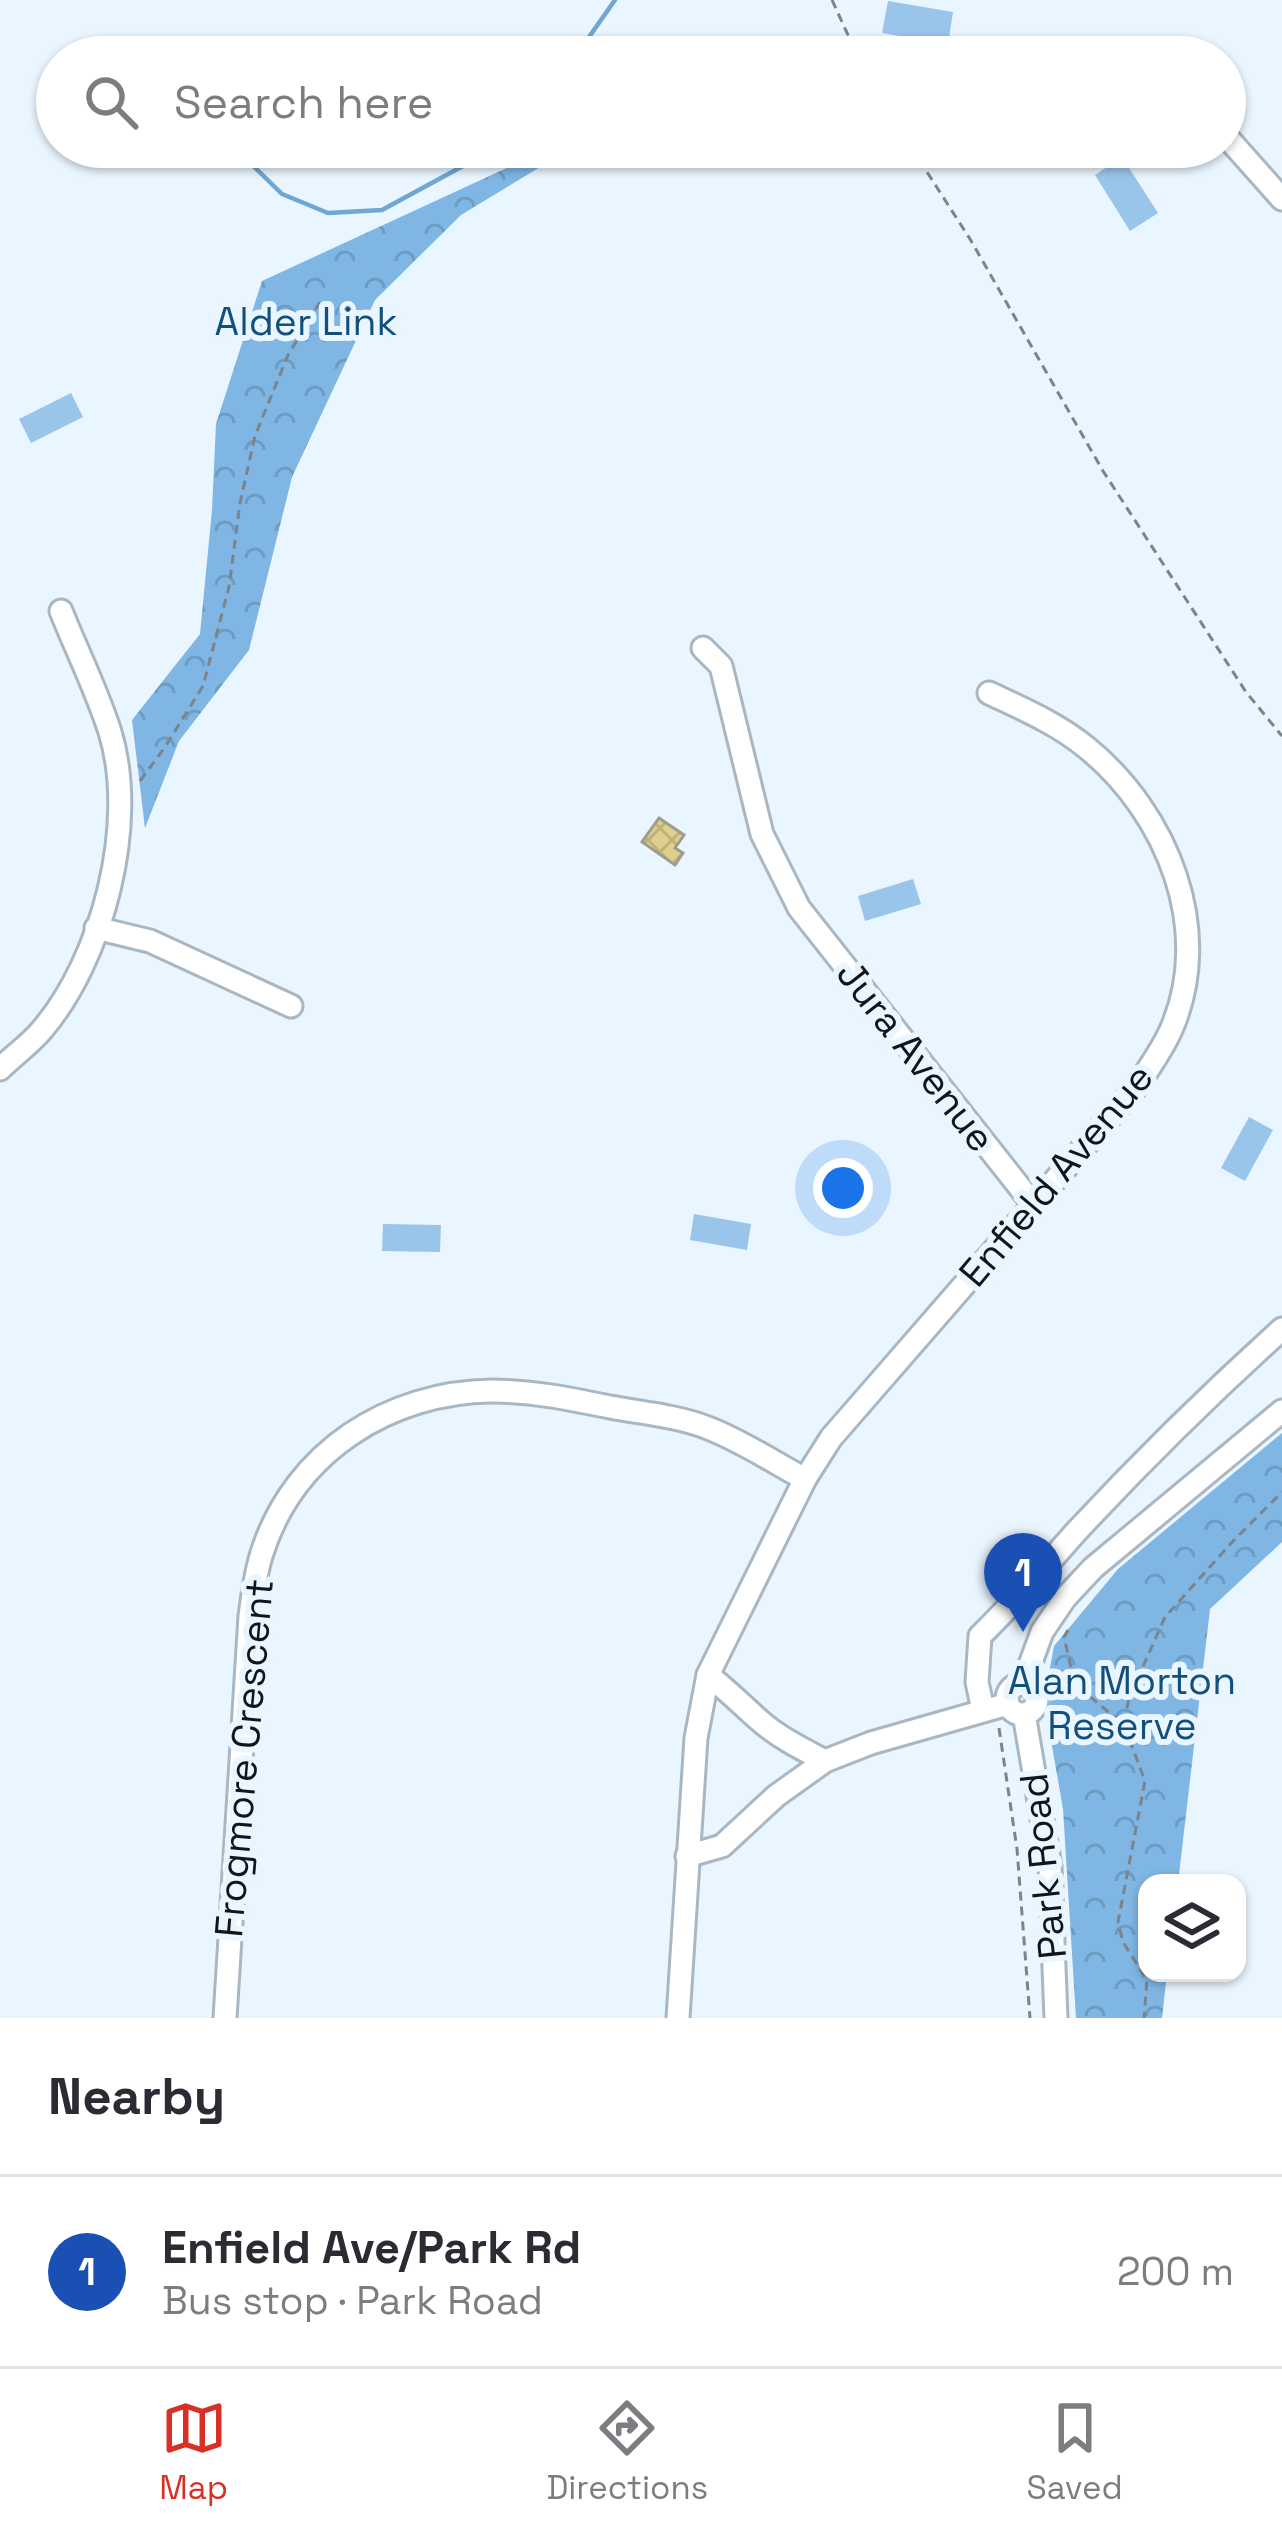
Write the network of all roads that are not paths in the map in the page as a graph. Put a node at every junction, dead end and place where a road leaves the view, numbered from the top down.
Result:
1 (1246, 159) edge
2 (1282, 199) edge
3 (61, 611) dead end
4 (703, 648) dead end
5 (989, 694) dead end
6 (96, 928) junction
7 (291, 1006) dead end
8 (0, 1069) edge
9 (1033, 1204) junction
10 (1282, 1329) edge
11 (1282, 1411) edge
12 (805, 1479) junction
13 (708, 1675) junction
14 (1003, 1709) junction
15 (825, 1761) junction
16 (687, 1846) junction
17 (224, 2018) edge
18 (678, 2018) edge
19 (1056, 2018) edge

1 - 2 street
3 - 6 street
4 - 9 street, Jura Avenue
5 - 9 street, Enfield Avenue
6 - 7 street
6 - 8 street
9 - 12 street, Enfield Avenue
10 - 14 street, Park Road
11 - 14 street
12 - 13 street, Enfield Avenue
12 - 17 street, Frogmore Crescent
13 - 15 street
13 - 16 street, Enfield Avenue
14 - 15 street
14 - 19 street, Park Road
15 - 16 street
16 - 18 street, Enfield Avenue

